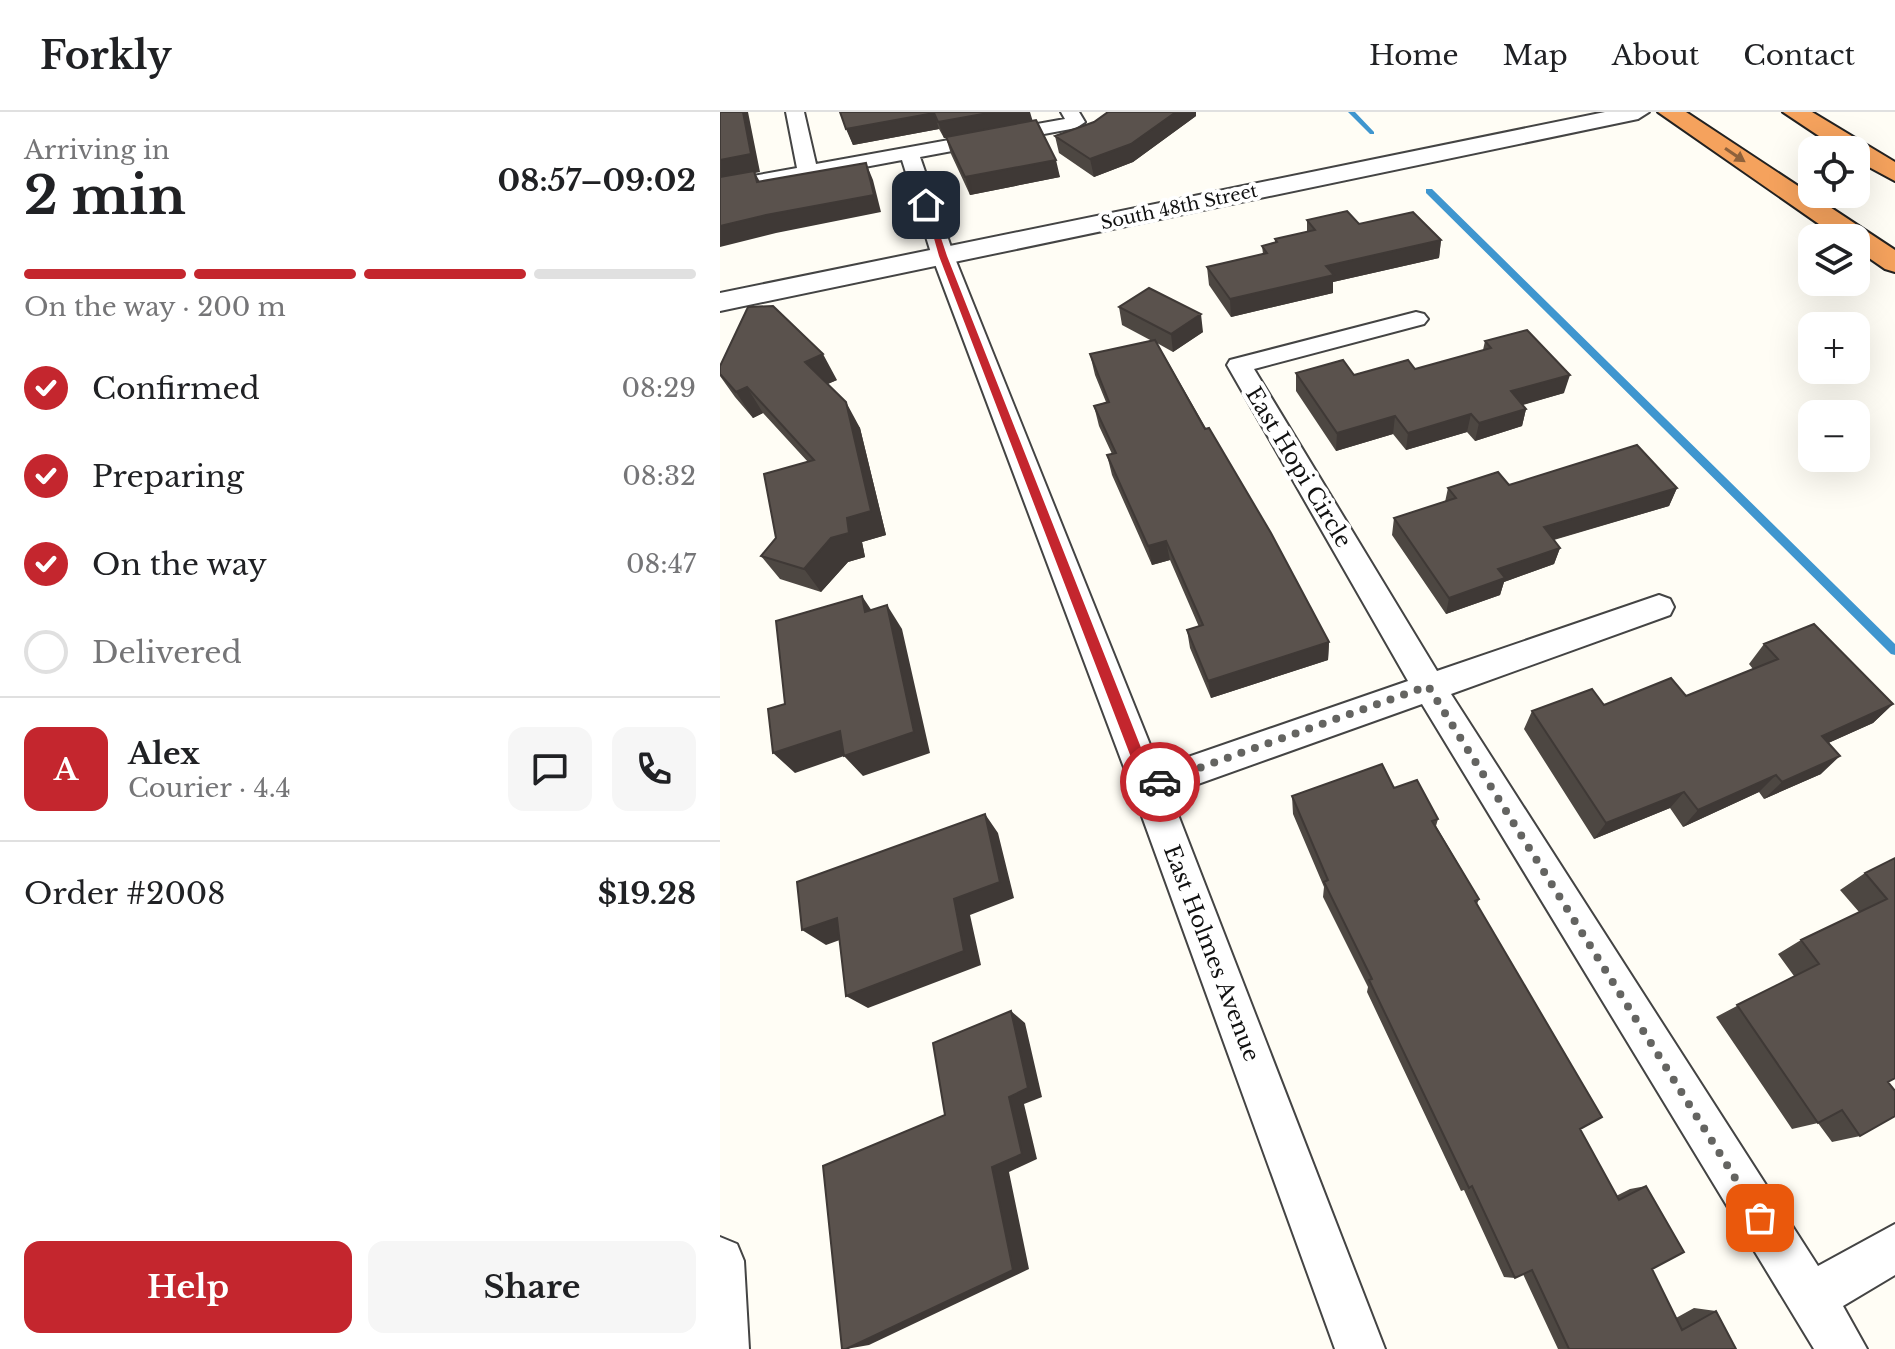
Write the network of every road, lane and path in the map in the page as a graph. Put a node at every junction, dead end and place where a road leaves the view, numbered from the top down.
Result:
1 (795, 112) edge
2 (1638, 112) edge
3 (1670, 112) edge
4 (1795, 112) edge
5 (1073, 117) edge
6 (910, 154) junction
7 (808, 172) junction
8 (1895, 173) edge
9 (720, 188) edge
10 (943, 256) junction
11 (1895, 263) edge
12 (720, 302) edge
13 (1416, 319) dead end
14 (1659, 607) dead end
15 (1428, 686) junction
16 (1149, 786) junction
17 (1895, 1248) edge
18 (720, 1261) edge
19 (1810, 1298) junction
20 (724, 1349) edge
21 (1360, 1349) edge
22 (1842, 1349) edge

1 - 7 street
2 - 10 street, South 48th Street
3 -> 11 highway
4 - 8 highway
5 - 6 street
6 - 7 street
6 - 10 street, East Holmes Avenue
7 - 9 street
10 - 12 street, South 48th Street
10 - 16 street, East Holmes Avenue
13 - 15 street, East Hopi Circle
14 - 15 street
15 - 16 street
15 - 19 street
16 - 21 street, East Holmes Avenue
17 - 19 street
18 - 20 street
19 - 22 street

